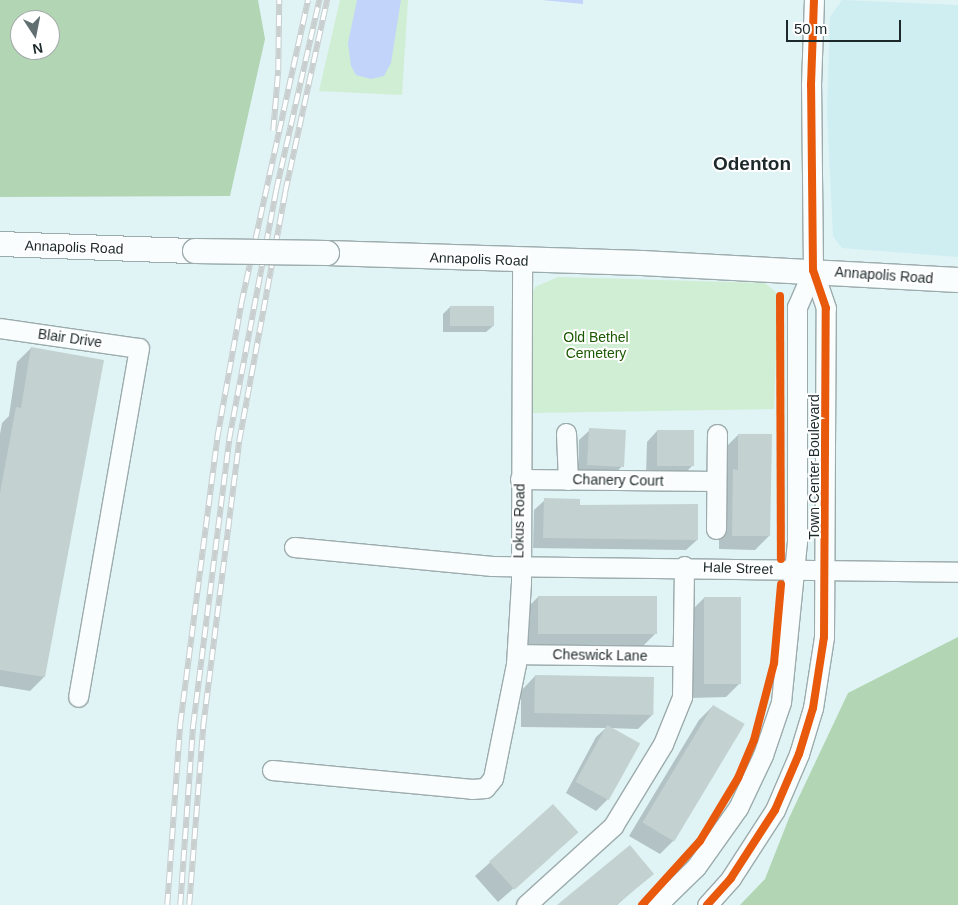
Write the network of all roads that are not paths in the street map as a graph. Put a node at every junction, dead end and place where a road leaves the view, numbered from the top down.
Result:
1 (814, 0) edge
2 (0, 244) edge
3 (522, 260) junction
4 (813, 270) junction
5 (958, 280) edge
6 (0, 328) edge
7 (566, 433) dead end
8 (717, 434) dead end
9 (520, 480) junction
10 (568, 480) junction
11 (716, 481) junction
12 (716, 530) dead end
13 (294, 547) dead end
14 (518, 566) junction
15 (684, 566) junction
16 (795, 570) junction
17 (827, 571) junction
18 (958, 572) edge
19 (517, 654) junction
20 (682, 656) junction
21 (78, 697) dead end
22 (272, 770) dead end
23 (526, 905) edge
24 (657, 905) edge
25 (707, 905) edge

1 - 4 street, Town Center Boulevard
2 - 3 main road, Annapolis Road, bridge
3 - 4 main road, Annapolis Road
3 - 9 street, Lokus Road
4 - 5 main road, Annapolis Road
4 - 16 street, Town Center Boulevard
4 - 17 street, Town Center Boulevard
6 - 21 street, Blair Drive
7 - 10 street
8 - 11 street
9 - 10 street, Chanery Court
9 - 14 street, Lokus Road
10 - 11 street, Chanery Court
11 - 12 street
13 - 14 street, Hale Street
14 - 15 street, Hale Street
14 - 19 street, Lokus Road
15 - 16 street, Hale Street
15 - 20 street
16 - 17 street, Hale Street
16 - 24 street, Town Center Boulevard
17 - 18 street, Hale Street
17 - 25 street, Town Center Boulevard
19 - 20 street, Cheswick Lane
19 - 22 street, Lokus Road
20 - 23 street

